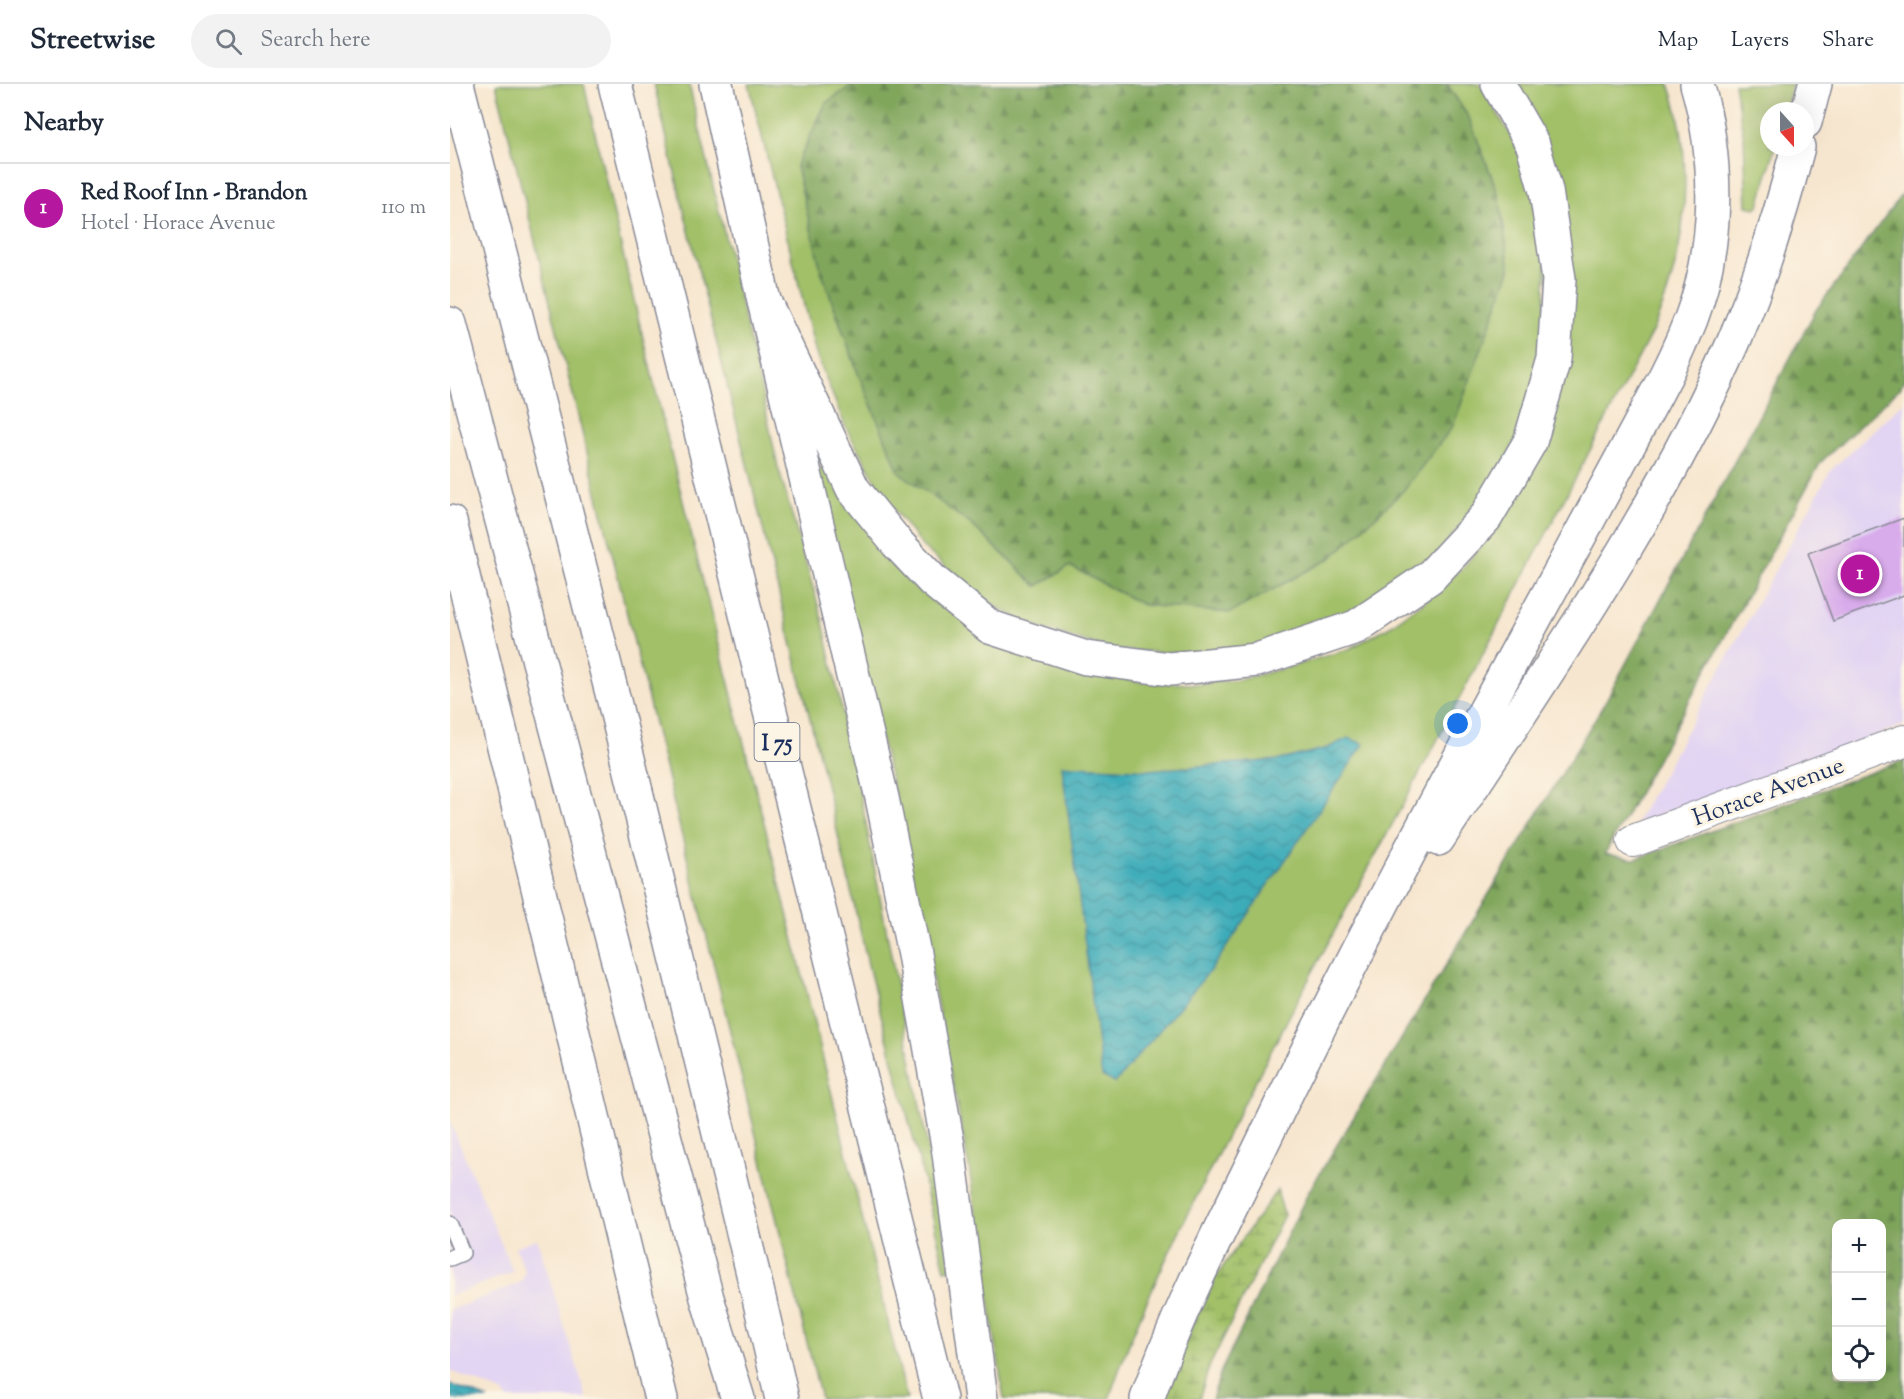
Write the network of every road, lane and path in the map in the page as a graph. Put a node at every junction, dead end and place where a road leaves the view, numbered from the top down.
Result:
1 (457, 84) edge
2 (615, 84) edge
3 (716, 84) edge
4 (1498, 84) edge
5 (1697, 84) edge
6 (1815, 84) edge
7 (1810, 102) edge
8 (1796, 156) edge
9 (764, 301) junction
10 (450, 324) edge
11 (450, 522) edge
12 (1904, 741) edge
13 (1633, 841) dead end
14 (1326, 1012) junction
15 (450, 1224) edge
16 (450, 1258) edge
17 (661, 1399) edge
18 (738, 1399) edge
19 (782, 1399) edge
20 (940, 1399) edge
21 (981, 1399) edge
22 (1148, 1399) edge

1 - 19 highway
2 - 20 highway, I 75
3 - 9 highway
4 - 9 highway
5 - 14 highway
6 - 7 highway
8 - 14 highway
9 - 21 highway
10 - 18 highway
11 - 17 highway
12 - 13 street, Horace Avenue
14 - 22 highway
15 - 16 lane

